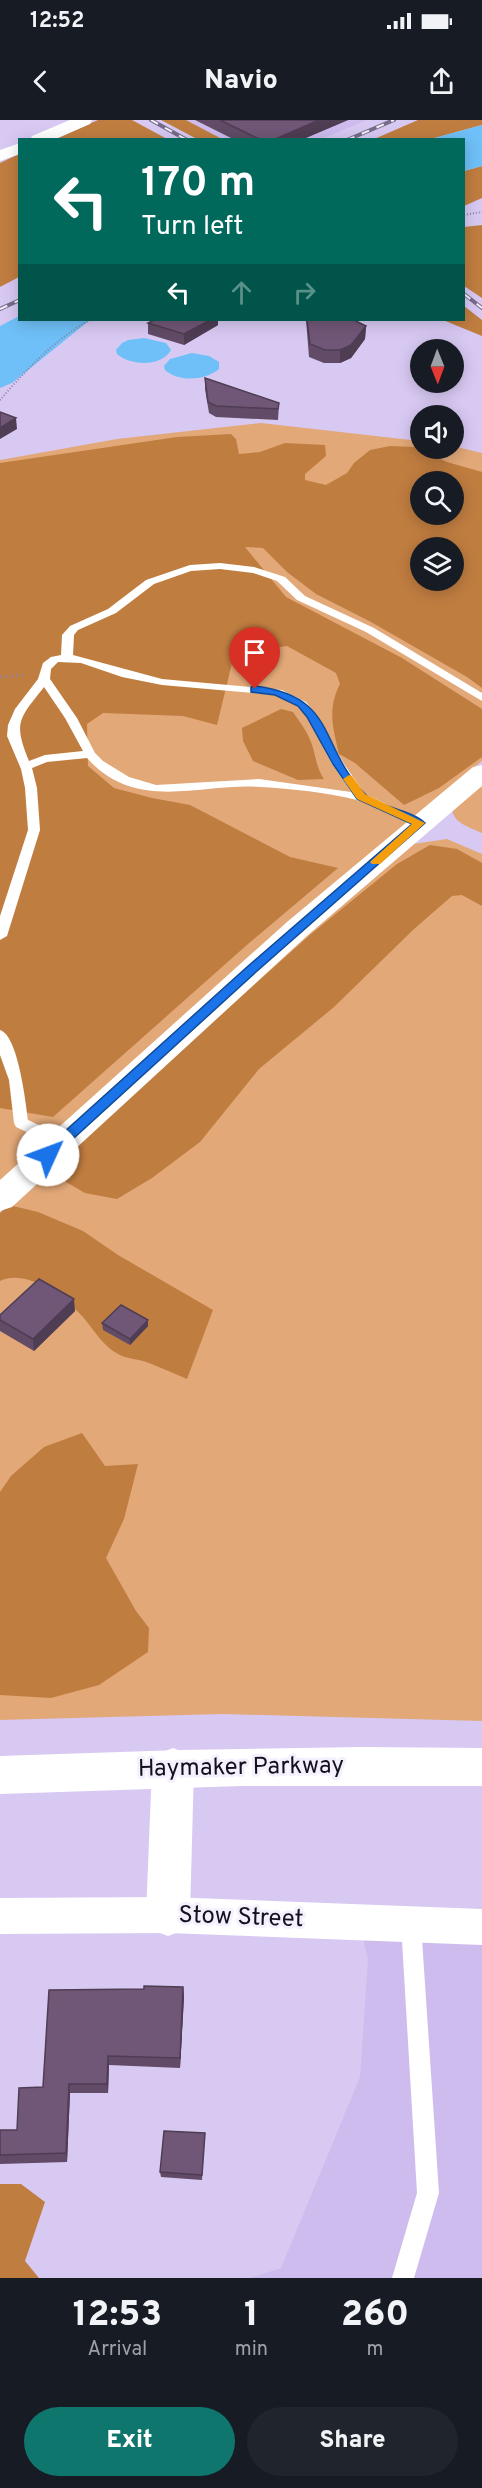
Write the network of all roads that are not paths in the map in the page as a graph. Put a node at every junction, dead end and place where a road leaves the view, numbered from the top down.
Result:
1 (84, 120) edge
2 (43, 138) edge
3 (18, 149) edge
4 (0, 156) edge
5 (67, 658) junction
6 (44, 679) junction
7 (482, 698) edge
8 (90, 754) junction
9 (26, 766) junction
10 (482, 773) edge
11 (361, 797) junction
12 (420, 823) junction
13 (0, 936) edge
14 (0, 1035) edge
15 (61, 1142) junction
16 (0, 1199) edge
17 (173, 1767) junction
18 (482, 1767) edge
19 (0, 1775) edge
20 (168, 1915) junction
21 (0, 1916) edge
22 (411, 1924) junction
23 (482, 1927) edge
24 (403, 2278) edge

1 - 2 street
3 - 4 street
5 - 6 lane
5 - 7 lane
5 - 11 lane
6 - 8 lane
6 - 9 lane
8 - 9 lane
8 - 11 lane
9 - 13 lane
10 - 12 street
11 - 12 lane
12 - 15 street
14 - 15 lane
15 - 16 street
17 - 18 street, Haymaker Parkway
17 - 19 street, Haymaker Parkway
17 - 20 street
20 - 21 street, Stow Street
20 - 22 street, Stow Street
22 - 23 street, Stow Street
22 - 24 lane

